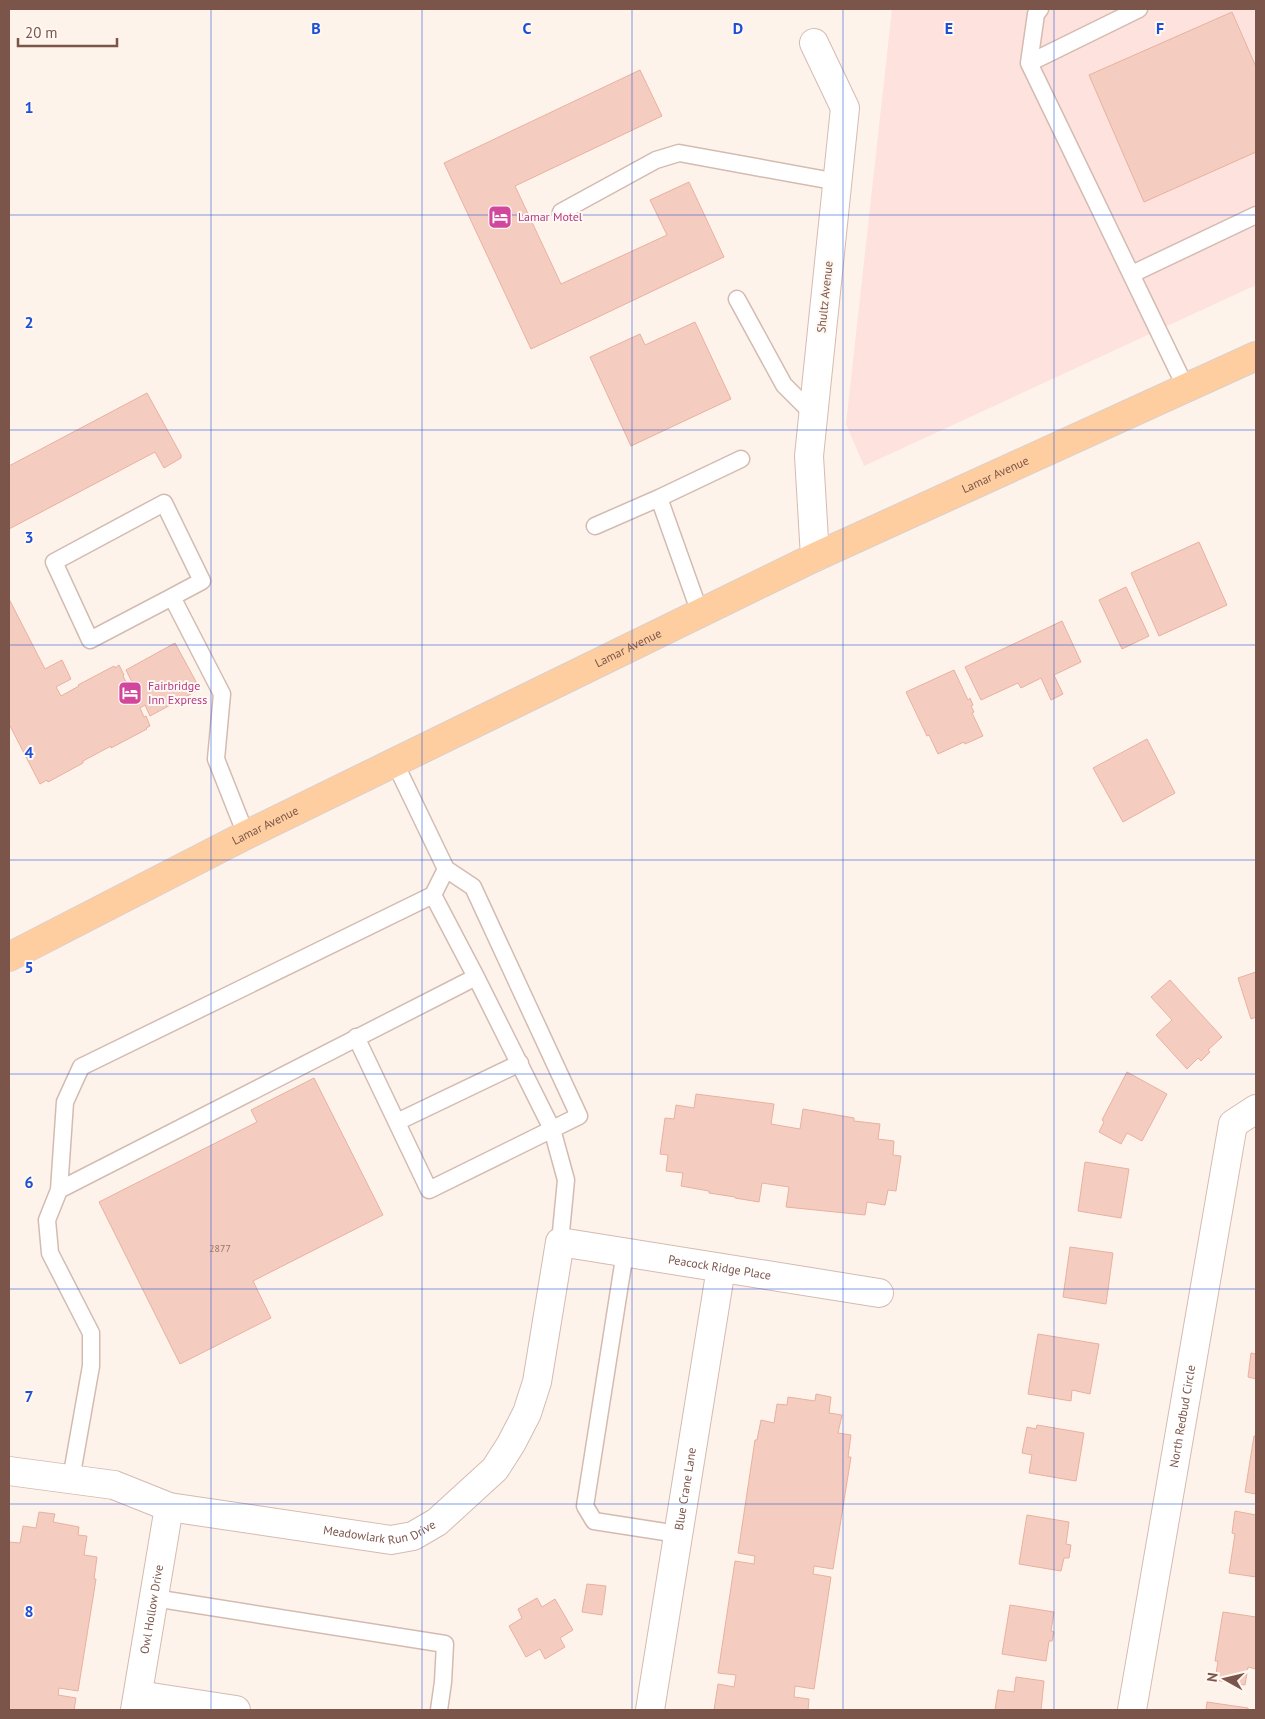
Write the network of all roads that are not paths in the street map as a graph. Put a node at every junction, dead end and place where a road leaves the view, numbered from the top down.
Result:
1 (1040, 9) edge
2 (1139, 9) edge
3 (814, 43) dead end
4 (1029, 63) junction
5 (838, 182) junction
6 (561, 212) dead end
7 (1256, 215) edge
8 (1132, 274) junction
9 (736, 299) dead end
10 (1256, 356) edge
11 (1186, 388) junction
12 (813, 414) junction
13 (740, 459) dead end
14 (659, 498) junction
15 (595, 526) dead end
16 (815, 557) junction
17 (172, 597) junction
18 (700, 613) junction
19 (394, 761) junction
20 (246, 835) junction
21 (446, 868) junction
22 (433, 895) junction
23 (9, 957) edge
24 (476, 977) junction
25 (356, 1037) junction
26 (520, 1063) junction
27 (1256, 1109) edge
28 (396, 1122) junction
29 (552, 1129) junction
30 (59, 1190) junction
31 (560, 1242) junction
32 (625, 1252) junction
33 (721, 1268) junction
34 (879, 1293) dead end
35 (9, 1471) edge
36 (71, 1479) junction
37 (170, 1507) junction
38 (678, 1534) junction
39 (154, 1598) junction
40 (137, 1702) edge
41 (236, 1710) edge
42 (439, 1710) edge
43 (650, 1710) edge
44 (1132, 1710) edge

1 - 4 lane
2 - 4 lane
3 - 5 street, Shultz Avenue
4 - 8 lane
5 - 6 lane
5 - 12 street, Shultz Avenue
7 - 8 lane
8 - 11 lane
9 - 12 lane
10 - 11 main road, Lamar Avenue
11 - 16 main road, Lamar Avenue
12 - 16 street, Shultz Avenue
13 - 14 lane
14 - 15 lane
14 - 18 lane
16 - 18 main road, Lamar Avenue
17 - 17 lane
17 - 20 lane
18 - 19 main road, Lamar Avenue
19 - 20 main road, Lamar Avenue
19 - 21 lane
20 - 23 main road, Lamar Avenue
21 - 22 lane
21 - 29 lane
22 - 24 lane
22 - 30 lane
24 - 25 lane
24 - 26 lane
25 - 28 lane
25 - 30 lane
26 - 28 lane
26 - 29 lane
27 - 44 street, North Redbud Circle
28 - 29 lane
29 - 31 lane
30 - 36 lane
31 - 32 street, Peacock Ridge Place
31 - 37 street, Meadowlark Run Drive
32 - 33 street, Peacock Ridge Place
32 - 38 lane
33 - 34 street, Peacock Ridge Place
33 - 38 street, Blue Crane Lane
35 - 36 street, Meadowlark Run Drive
36 - 37 street, Meadowlark Run Drive
37 - 39 street, Owl Hollow Drive
38 - 43 street, Blue Crane Lane
39 - 40 street, Owl Hollow Drive
39 - 42 lane
40 - 41 street

